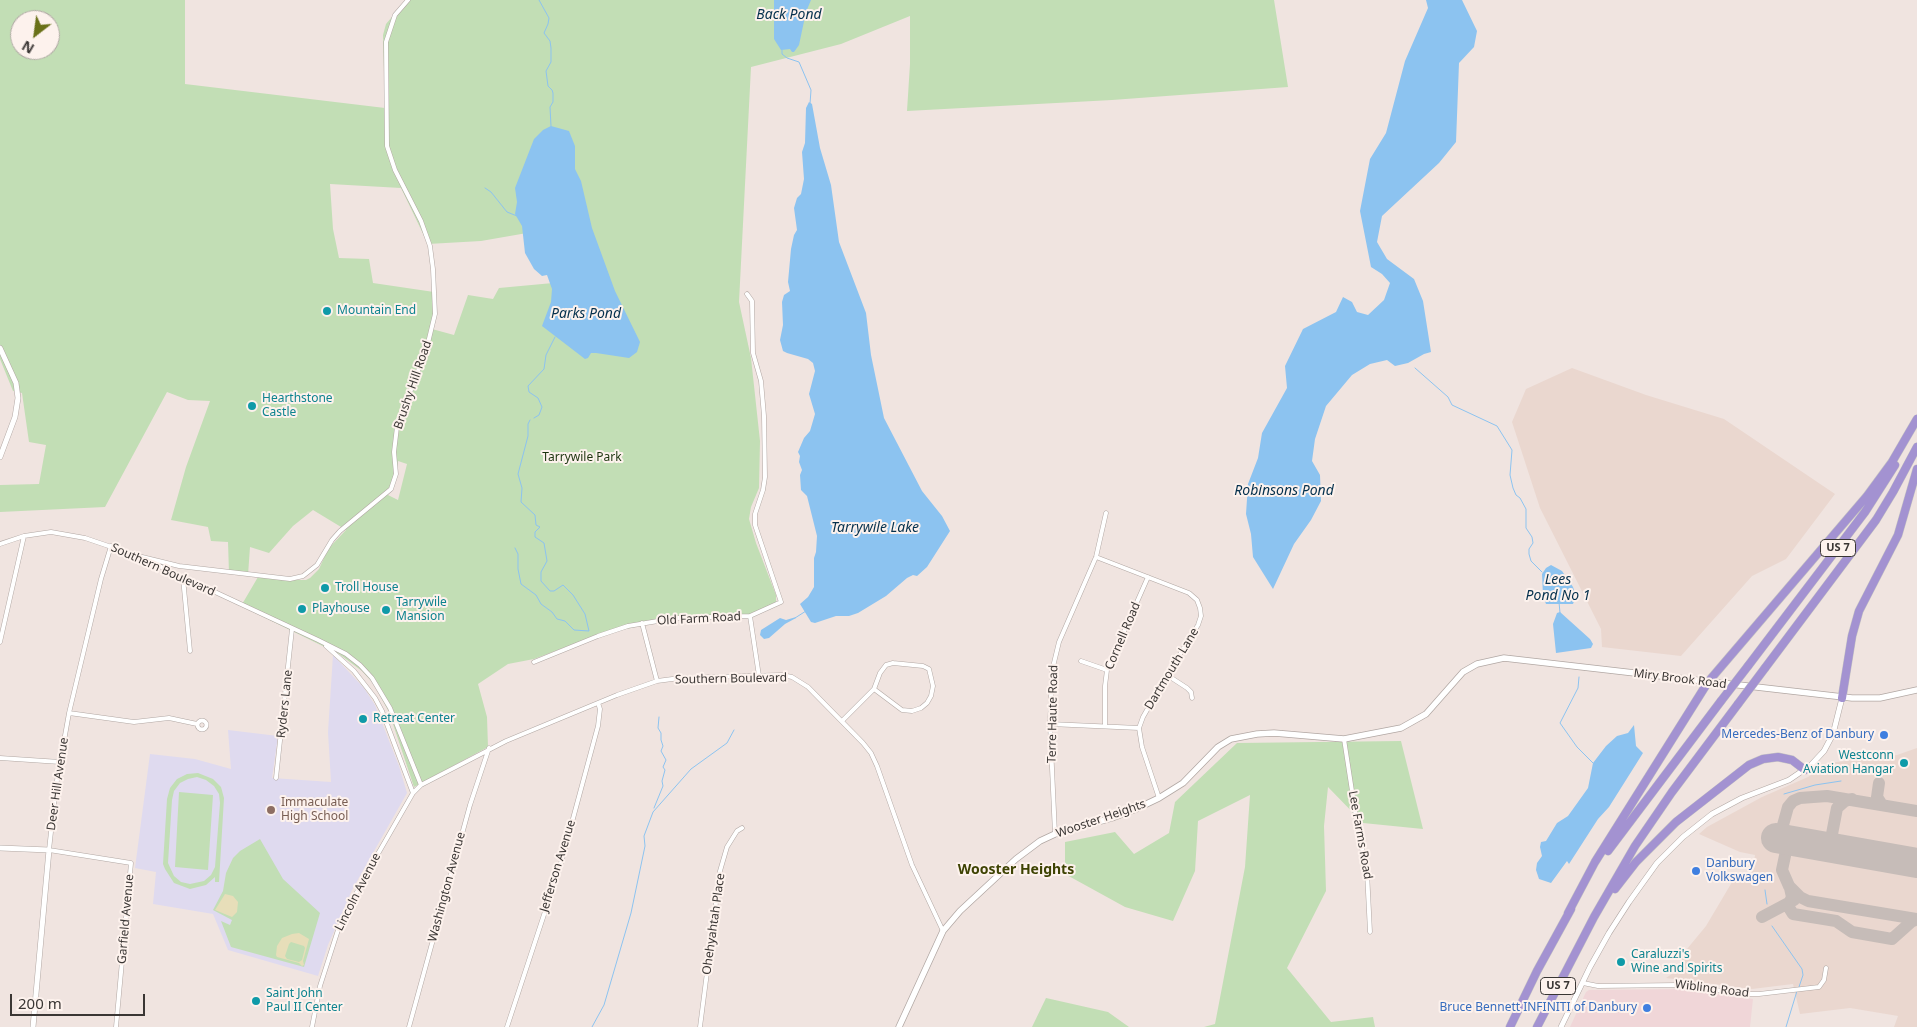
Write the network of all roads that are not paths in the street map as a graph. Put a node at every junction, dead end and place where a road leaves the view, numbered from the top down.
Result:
1 (408, 0) edge
2 (747, 294) dead end
3 (0, 348) edge
4 (1917, 419) edge
5 (1917, 423) edge
6 (1917, 447) edge
7 (0, 457) edge
8 (1917, 469) edge
9 (1106, 513) dead end
10 (24, 536) junction
11 (0, 544) edge
12 (111, 546) junction
13 (134, 555) junction
14 (1096, 557) junction
15 (1148, 577) junction
16 (183, 578) junction
17 (750, 616) junction
18 (642, 623) junction
19 (292, 629) junction
20 (318, 640) junction
21 (0, 642) edge
22 (190, 651) dead end
23 (1081, 661) dead end
24 (534, 662) dead end
25 (1107, 670) junction
26 (1167, 675) junction
27 (759, 676) junction
28 (657, 681) junction
29 (1708, 682) junction
30 (1450, 686) joint
31 (874, 688) junction
32 (1917, 690) edge
33 (1192, 698) dead end
34 (1842, 698) junction
35 (598, 703) junction
36 (69, 713) junction
37 (842, 721) junction
38 (197, 724) dead end
39 (1050, 724) junction
40 (1105, 726) junction
41 (1139, 728) junction
42 (1344, 739) junction
43 (489, 748) junction
44 (0, 758) edge
45 (60, 762) junction
46 (1804, 770) junction
47 (276, 778) dead end
48 (421, 785) junction
49 (413, 793) junction
50 (1159, 798) junction
51 (742, 828) dead end
52 (1055, 834) junction
53 (0, 848) edge
54 (49, 850) junction
55 (1568, 913) junction
56 (943, 931) junction
57 (1370, 932) dead end
58 (1579, 946) junction
59 (1826, 968) dead end
60 (1537, 971) junction
61 (1583, 983) junction
62 (34, 1027) edge
63 (116, 1027) edge
64 (312, 1027) edge
65 (409, 1027) edge
66 (507, 1027) edge
67 (700, 1027) edge
68 (899, 1027) edge
69 (1506, 1027) edge
70 (1510, 1027) edge
71 (1537, 1027) edge
72 (1561, 1027) edge

1 - 13 street, Brushy Hill Road
2 - 17 street
3 - 7 street
4 - 29 highway
5 - 55 highway, US 7, bridge
6 - 58 highway, US 7, bridge
8 - 34 highway
9 - 14 street, Terre Haute Road
10 - 11 street, Southern Boulevard
10 - 12 street, Southern Boulevard
10 - 21 street
12 - 13 street, Southern Boulevard
12 - 36 street, Deer Hill Avenue
13 - 16 street, Southern Boulevard
14 - 15 street, Dartmouth Lane
14 - 39 street, Terre Haute Road
15 - 25 street, Cornell Road
15 - 26 street, Dartmouth Lane
16 - 19 street, Southern Boulevard
16 - 22 street
17 - 18 street, Old Farm Road
17 - 27 street
18 - 24 street, Old Farm Road
18 - 28 street
19 - 20 street, Southern Boulevard
19 - 47 street, Ryders Lane
20 - 48 street, Southern Boulevard
20 - 49 street, Southern Boulevard
23 - 25 street
25 - 40 street, Cornell Road
26 - 33 street
26 - 41 street, Dartmouth Lane
27 - 28 street, Southern Boulevard
27 - 37 street, Southern Boulevard
28 - 35 street, Southern Boulevard
29 - 30 main road, Miry Brook Road
29 - 34 main road, Miry Brook Road
29 - 55 highway
30 - 42 main road, Wooster Heights
31 - 31 street
31 - 37 street
32 - 34 main road, Miry Brook Road
34 - 46 street
35 - 43 street, Southern Boulevard
35 - 66 street, Jefferson Avenue
36 - 38 street
36 - 45 street, Deer Hill Avenue
37 - 56 street, Southern Boulevard
39 - 40 street
39 - 52 street, Terre Haute Road
40 - 41 street
41 - 50 street
42 - 50 main road, Wooster Heights
42 - 57 street, Lee Farms Road
43 - 48 street, Southern Boulevard
43 - 65 street, Washington Avenue
44 - 45 street
45 - 54 street, Deer Hill Avenue
46 - 58 highway
46 - 61 street
48 - 49 street, Southern Boulevard
49 - 64 street, Lincoln Avenue
50 - 52 main road, Wooster Heights
51 - 67 street, Ohehyahtah Place
52 - 56 main road, Wooster Heights
53 - 54 street
54 - 62 street, Deer Hill Avenue
54 - 63 street, Garfield Avenue
55 - 60 highway, US 7
56 - 68 main road, Wooster Heights
58 - 71 highway, US 7
59 - 61 street, Wibling Road
60 - 69 highway
60 - 70 highway, US 7
61 - 72 street

